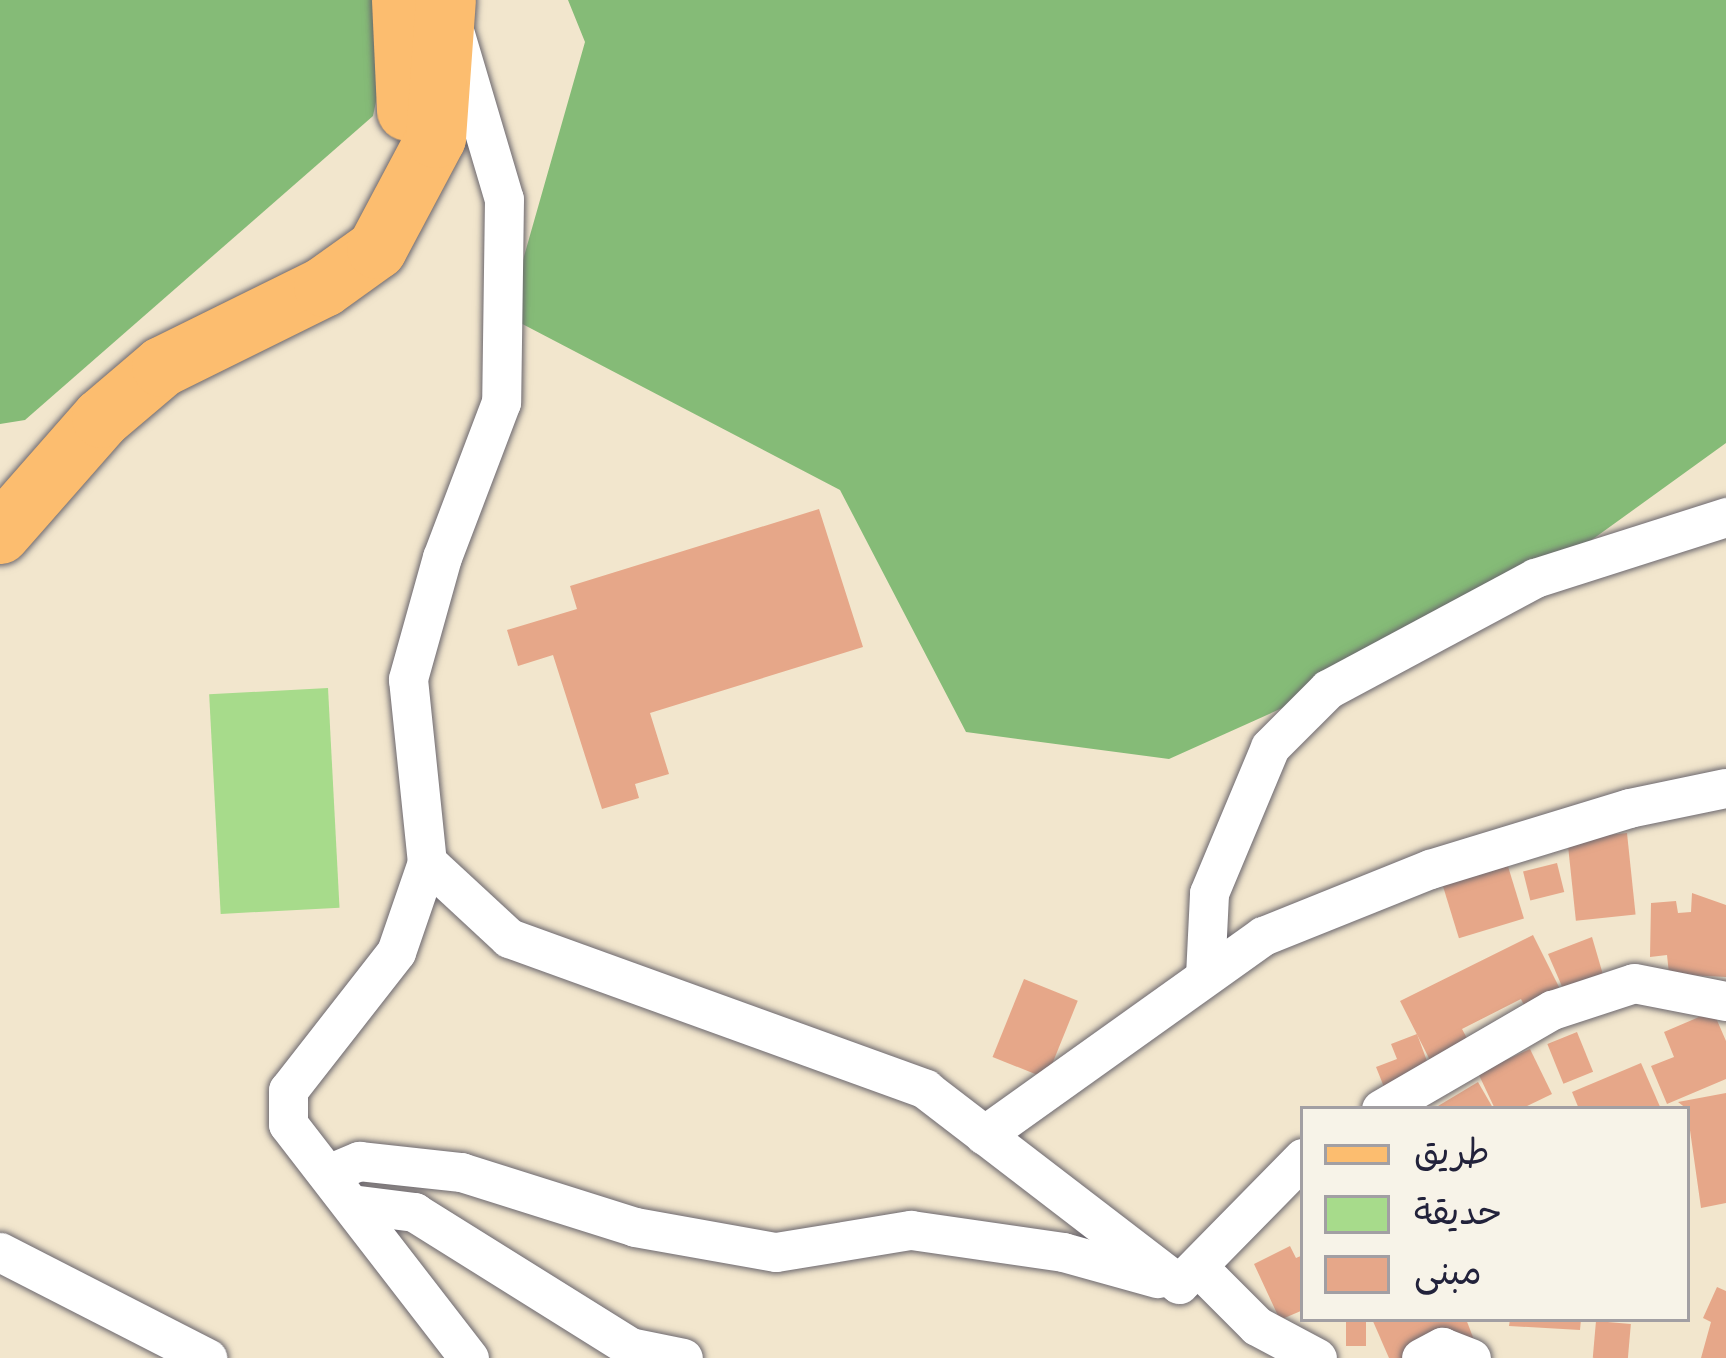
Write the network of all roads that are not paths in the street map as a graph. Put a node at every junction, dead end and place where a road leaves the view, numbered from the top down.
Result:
1 (432, 2) edge
2 (1726, 517) edge
3 (0, 534) edge
4 (1726, 788) edge
5 (427, 862) junction
6 (1205, 976) junction
7 (1726, 1001) edge
8 (1386, 1106) edge
9 (985, 1135) junction
10 (1300, 1161) edge
11 (340, 1190) junction
12 (0, 1252) edge
13 (1189, 1276) junction
14 (207, 1358) edge
15 (469, 1358) edge
16 (683, 1358) edge
17 (1317, 1358) edge
18 (1421, 1358) edge
19 (1471, 1358) edge

1 - 3 main road
1 - 5 street
2 - 6 street
4 - 6 street
5 - 9 street
5 - 11 street
6 - 9 street
7 - 8 street
9 - 13 street
10 - 13 street
11 - 13 street
11 - 15 street
11 - 16 street
12 - 14 street
13 - 17 street
18 - 19 street

